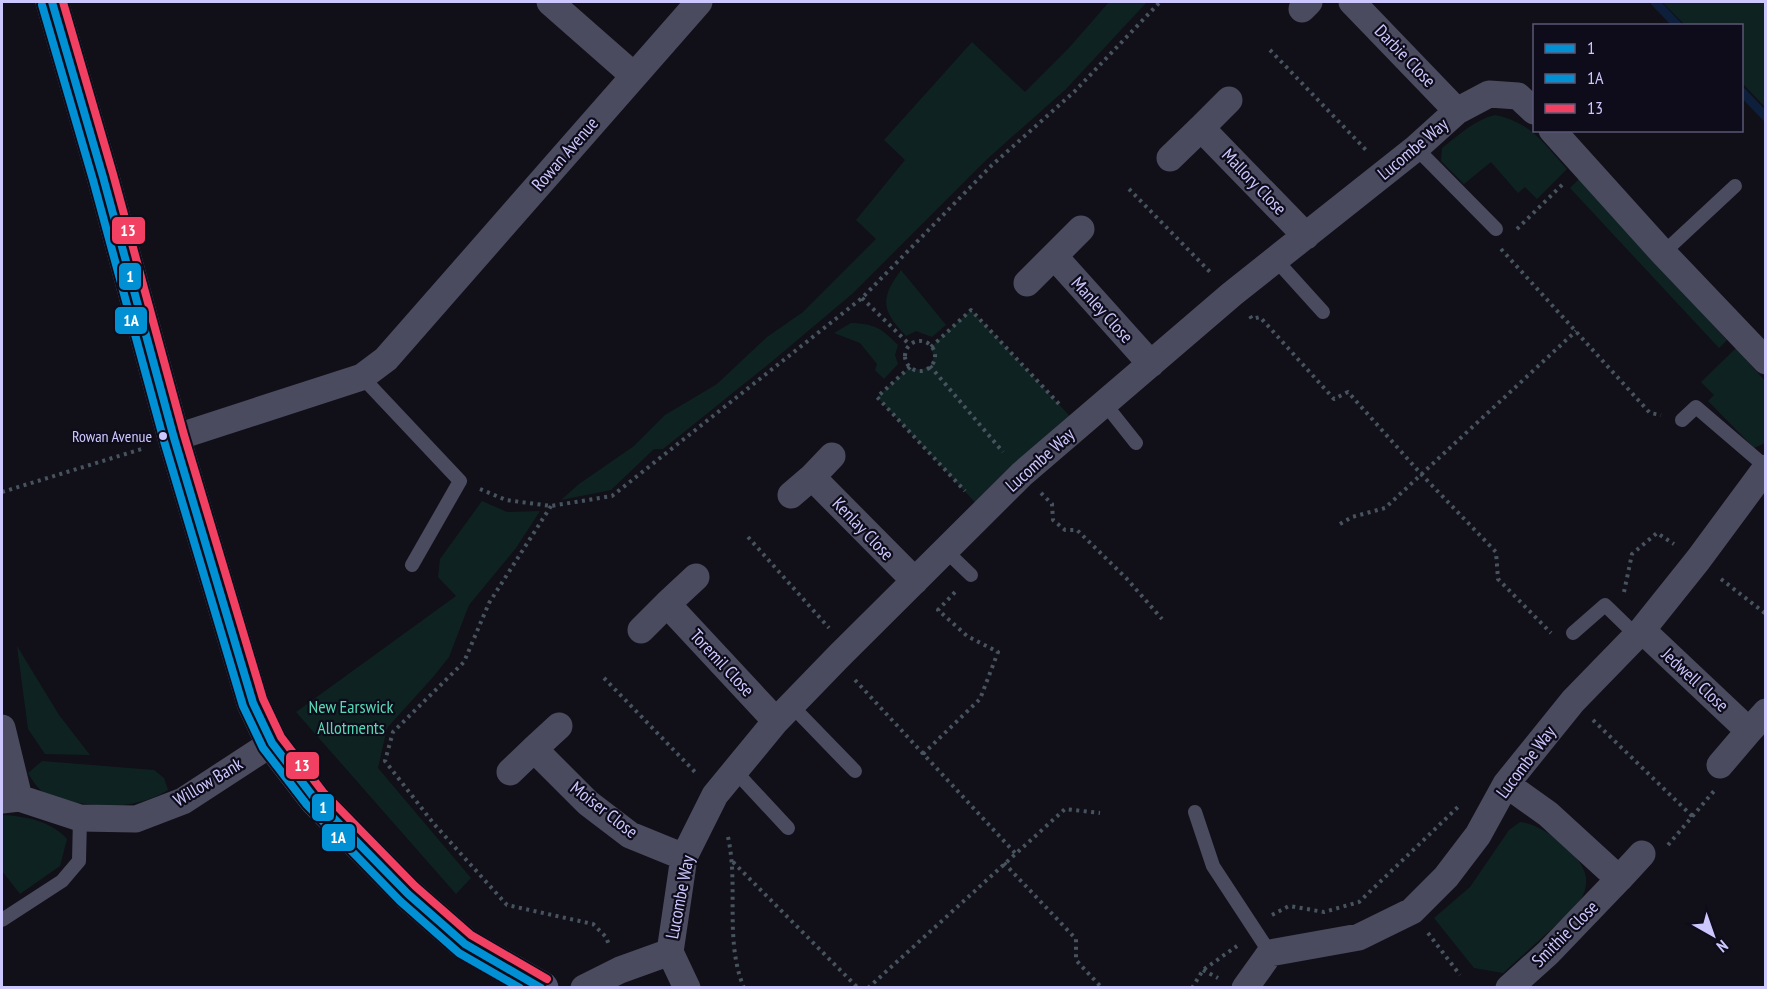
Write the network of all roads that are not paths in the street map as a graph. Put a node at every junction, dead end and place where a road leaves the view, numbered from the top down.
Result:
1 (52, 2) edge
2 (550, 2) edge
3 (699, 2) edge
4 (1352, 2) edge
5 (633, 75) junction
6 (1229, 100) dead end
7 (1533, 110) edge
8 (1457, 111) junction
9 (1201, 128) junction
10 (1554, 132) edge
11 (1416, 148) junction
12 (1170, 158) dead end
13 (1735, 186) dead end
14 (1081, 229) dead end
15 (1496, 229) dead end
16 (1306, 236) junction
17 (1663, 253) junction
18 (1054, 256) junction
19 (1276, 260) junction
20 (1027, 283) dead end
21 (1323, 312) dead end
22 (1766, 361) edge
23 (1151, 364) junction
24 (362, 377) junction
25 (1105, 404) junction
26 (1682, 420) road end
27 (174, 438) junction
28 (1136, 442) dead end
29 (832, 456) dead end
30 (1764, 473) edge
31 (812, 477) junction
32 (791, 495) dead end
33 (946, 551) junction
34 (412, 565) dead end
35 (971, 575) road end
36 (696, 577) dead end
37 (915, 581) junction
38 (667, 604) junction
39 (1632, 628) junction
40 (641, 630) dead end
41 (1573, 633) dead end
42 (784, 713) junction
43 (1757, 721) edge
44 (559, 726) dead end
45 (2, 728) edge
46 (272, 742) junction
47 (534, 749) junction
48 (1720, 765) road end
49 (735, 771) junction
50 (855, 771) dead end
51 (510, 772) dead end
52 (1506, 784) junction
53 (10, 799) edge
54 (1195, 812) dead end
55 (80, 819) junction
56 (788, 828) dead end
57 (1642, 854) road end
58 (684, 857) junction
59 (1619, 879) junction
60 (2, 920) edge
61 (670, 952) junction
62 (1270, 953) junction
63 (542, 987) edge
64 (584, 987) edge
65 (687, 987) edge
66 (1245, 987) edge
67 (1509, 987) edge

1 - 27 street
2 - 5 street
3 - 5 street, Rowan Avenue
4 - 8 street, Darbie Close
5 - 24 street, Rowan Avenue
6 - 9 street
7 - 8 street, Lucombe Way
8 - 11 street, Lucombe Way
9 - 12 street
9 - 16 street, Mallory Close
10 - 17 street
11 - 15 lane
11 - 16 street, Lucombe Way
13 - 17 lane
14 - 18 street
16 - 19 street, Lucombe Way
17 - 22 street
18 - 20 street
18 - 23 street, Manley Close
19 - 21 lane
19 - 23 street, Lucombe Way
23 - 25 street, Lucombe Way
24 - 27 street, Rowan Avenue
24 - 34 lane
25 - 28 lane
25 - 33 street, Lucombe Way
26 - 30 lane
27 - 46 street
29 - 31 street
30 - 39 street, Lucombe Way
31 - 32 street
31 - 37 street, Kenlay Close
33 - 35 lane
33 - 37 street, Lucombe Way
36 - 38 street
37 - 42 street, Lucombe Way
38 - 40 street
38 - 42 street, Toremil Close
39 - 41 lane
39 - 43 street, Jedwell Close
39 - 52 street, Lucombe Way
42 - 49 street, Lucombe Way
42 - 50 lane
43 - 48 street, Jedwell Close
44 - 47 street
45 - 53 street
46 - 55 street, Willow Bank
46 - 63 street
47 - 51 street
47 - 58 street, Moiser Close
49 - 56 lane
49 - 58 street, Lucombe Way
52 - 59 street
52 - 62 street, Lucombe Way
53 - 55 street, Willow Bank
54 - 62 lane
55 - 60 lane
57 - 59 street, Smithie Close
58 - 61 street, Lucombe Way
59 - 67 street, Smithie Close
61 - 64 street, Lucombe Way
61 - 65 street, Lucombe Way
62 - 66 street

